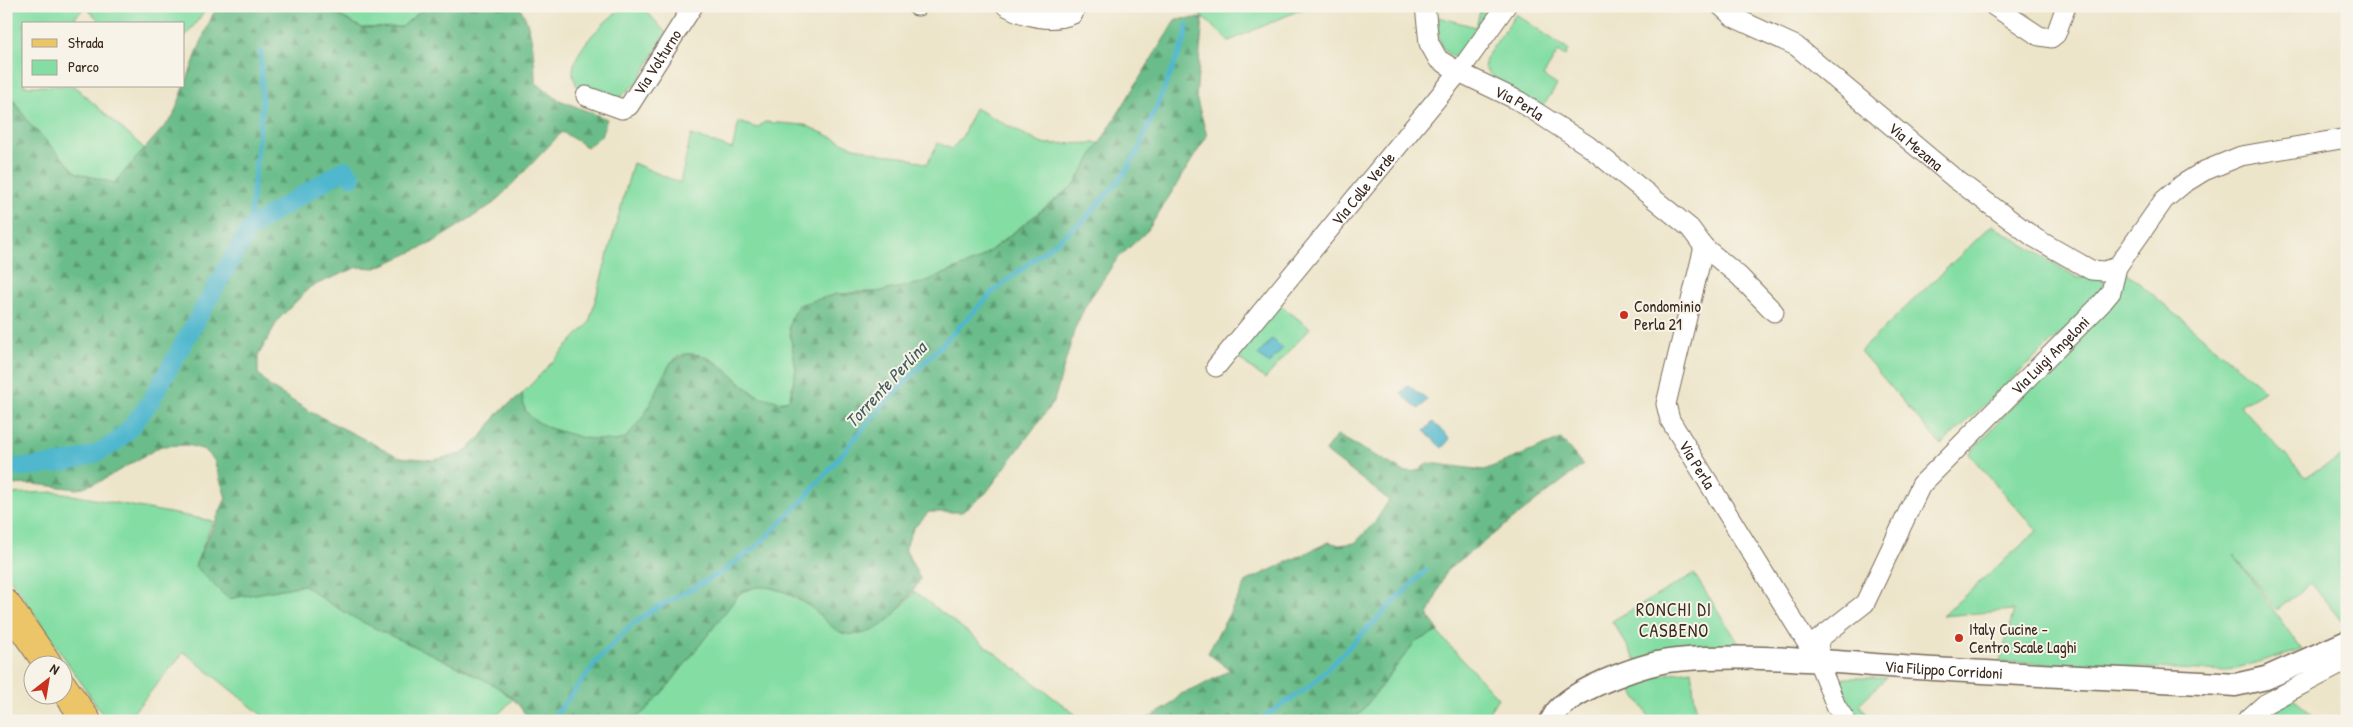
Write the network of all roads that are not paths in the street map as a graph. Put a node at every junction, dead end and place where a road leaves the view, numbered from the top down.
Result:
1 (693, 6) edge
2 (1006, 6) edge
3 (1076, 6) edge
4 (1425, 6) edge
5 (1506, 6) edge
6 (1722, 6) edge
7 (1994, 6) edge
8 (2066, 6) edge
9 (1459, 72) junction
10 (586, 96) dead end
11 (2347, 138) edge
12 (1704, 247) junction
13 (2117, 267) junction
14 (1774, 312) dead end
15 (1216, 367) dead end
16 (6, 604) edge
17 (2347, 642) edge
18 (41, 654) edge
19 (1818, 661) junction
20 (2347, 661) edge
21 (72, 699) edge
22 (87, 721) edge
23 (1551, 721) edge
24 (1846, 721) edge
25 (2246, 721) edge

1 - 10 street, Via Volturno
2 - 3 street
4 - 9 street, Via Perla
5 - 9 street, Via Colle Verde
6 - 13 street, Via Mezana
7 - 8 street
9 - 12 street, Via Perla
9 - 15 street, Via Colle Verde
11 - 13 street, Via Luigi Angeloni
12 - 14 street, Via Perla
12 - 19 street, Via Perla
13 - 19 street, Via Luigi Angeloni
16 - 18 main road
17 - 19 street, Via Filippo Corridoni
19 - 23 street, Via Filippo Corridoni
19 - 24 street, Via Perla
20 - 25 street
21 - 22 main road

